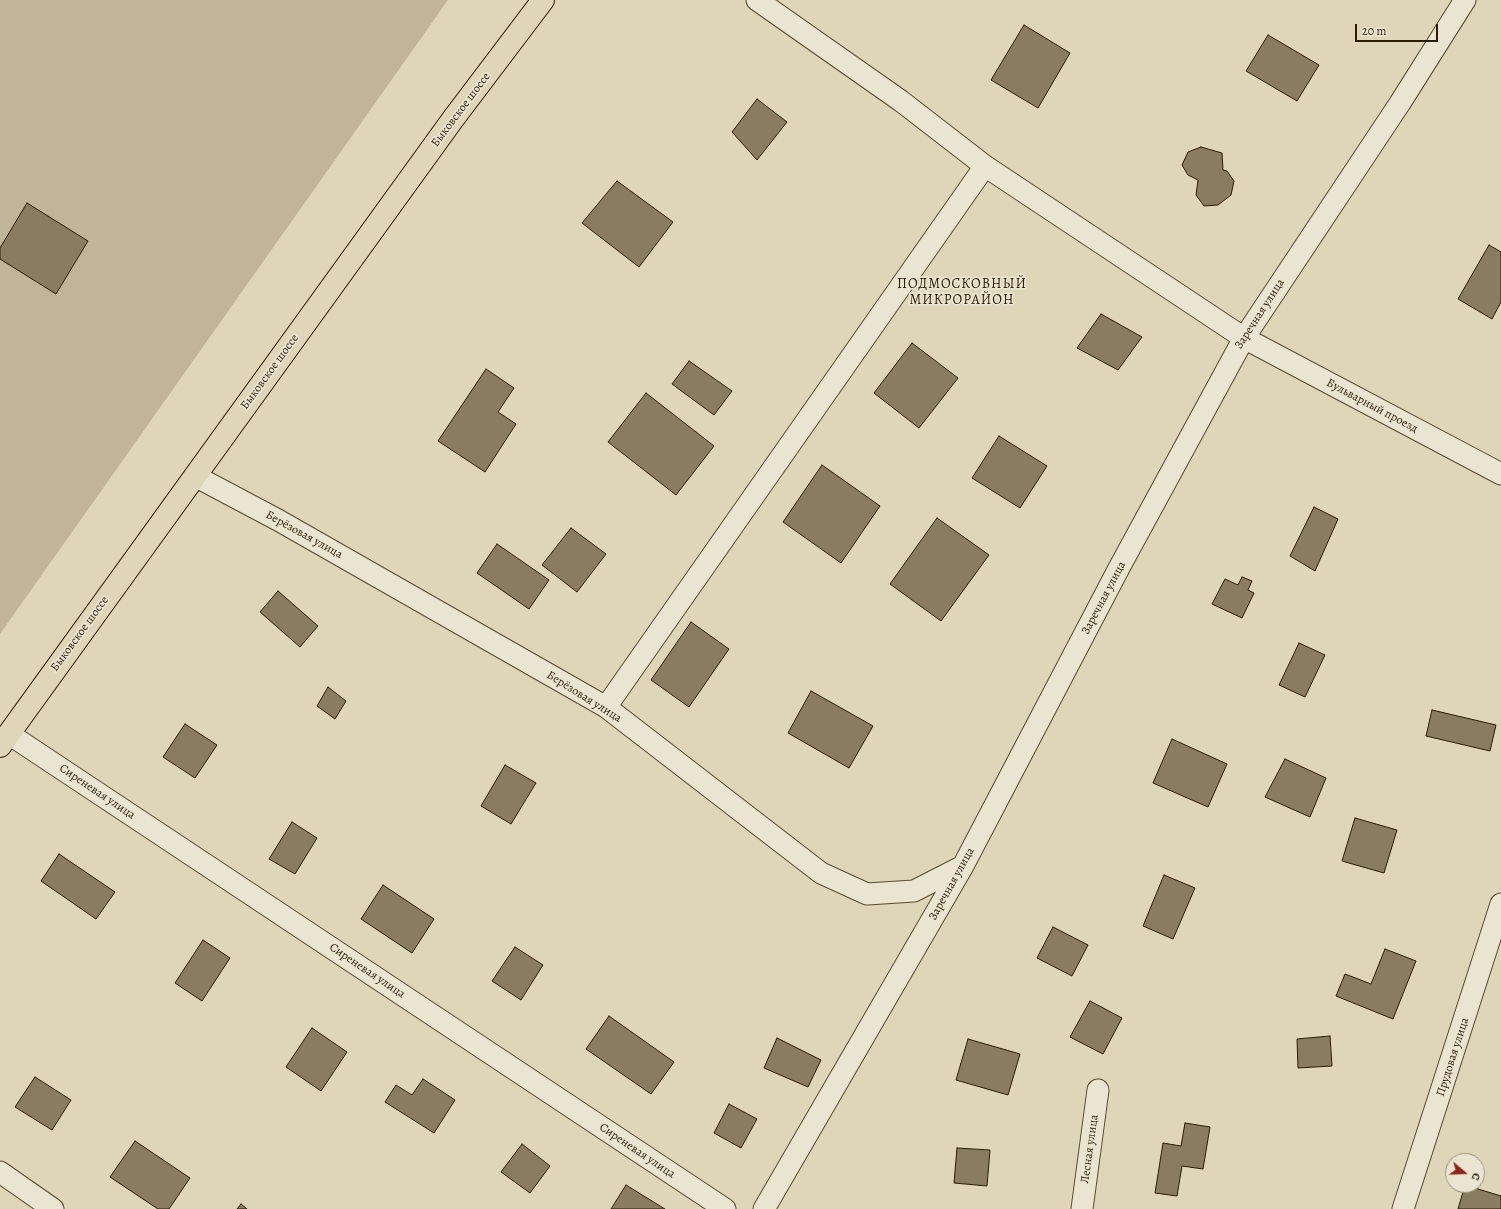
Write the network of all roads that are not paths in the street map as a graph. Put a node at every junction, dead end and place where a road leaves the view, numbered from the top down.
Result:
1 (543, 0) edge
2 (757, 0) edge
3 (1465, 0) edge
4 (985, 166) junction
5 (1244, 338) junction
6 (1501, 474) edge
7 (195, 476) junction
8 (606, 707) junction
9 (4, 740) edge
10 (963, 866) junction
11 (1501, 904) edge
12 (1098, 1090) dead end
13 (0, 1172) edge
14 (52, 1209) edge
15 (725, 1209) edge
16 (764, 1209) edge
17 (1082, 1209) edge
18 (1403, 1209) edge

1 - 7 main road, Быковское шоссе
2 - 4 street, Бульварный проезд
3 - 5 street, Заречная улица
4 - 5 street, Бульварный проезд
4 - 8 street
5 - 6 street, Бульварный проезд
5 - 10 street, Заречная улица
7 - 8 street, Берёзовая улица
7 - 9 main road, Быковское шоссе
8 - 10 street, Берёзовая улица
9 - 15 street, Сиреневая улица
10 - 16 street, Заречная улица
11 - 18 street, Прудовая улица
12 - 17 street, Лесная улица
13 - 14 street

